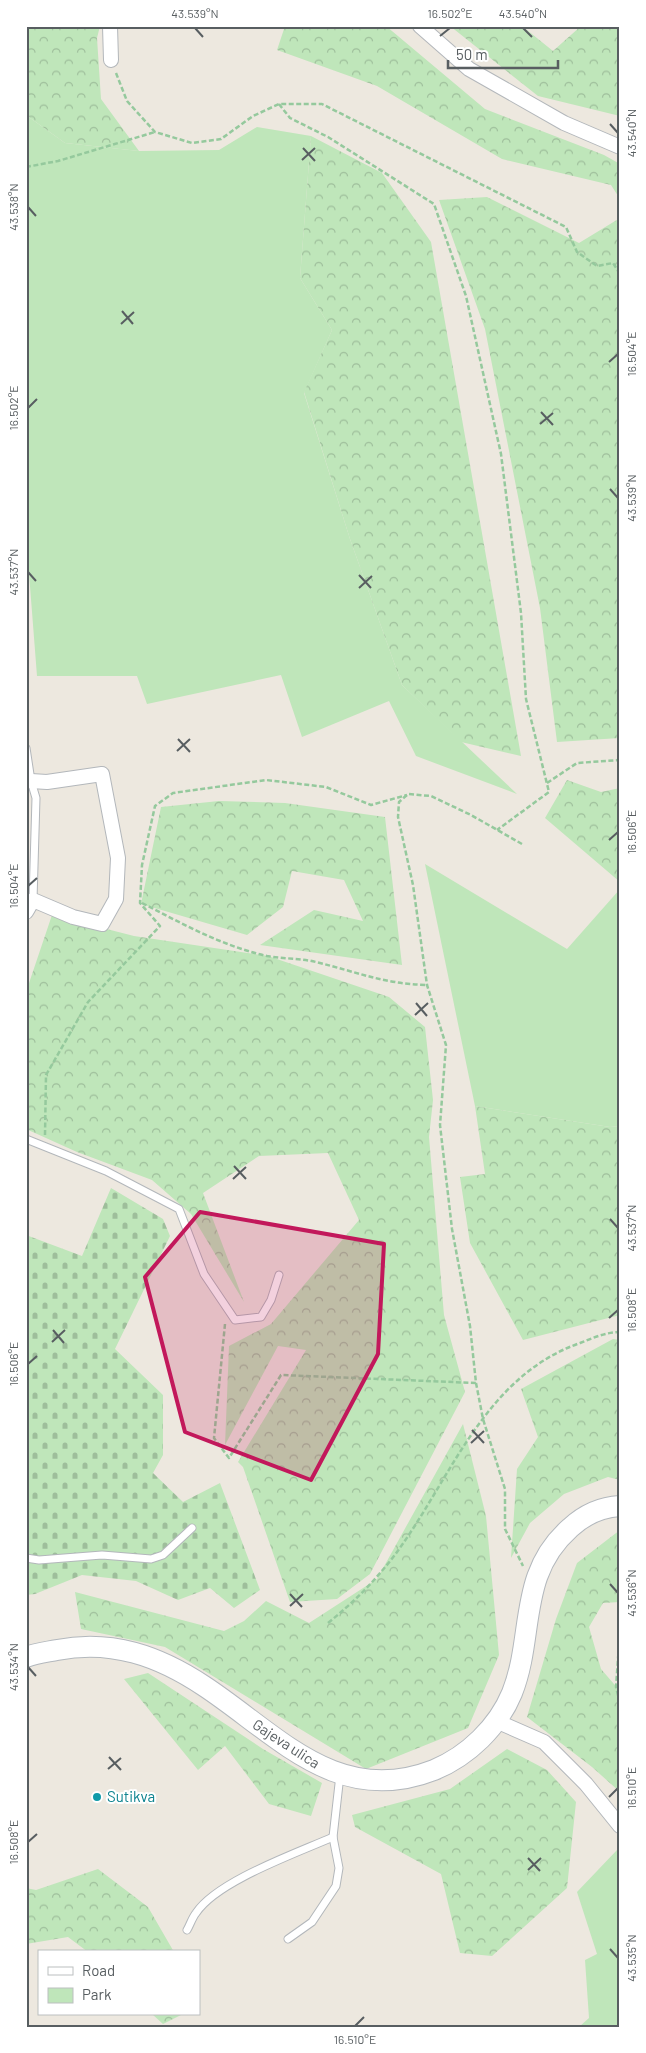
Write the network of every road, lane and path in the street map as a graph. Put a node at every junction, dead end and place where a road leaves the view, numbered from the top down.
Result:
1 (110, 26) edge
2 (420, 26) edge
3 (111, 60) joint
4 (279, 104) junction
5 (155, 132) junction
6 (620, 147) edge
7 (26, 167) edge
8 (620, 274) edge
9 (26, 748) edge
10 (620, 760) edge
11 (31, 782) junction
12 (547, 783) junction
13 (408, 794) junction
14 (497, 830) junction
15 (522, 844) dead end
16 (140, 903) junction
17 (30, 906) edge
18 (427, 985) junction
19 (26, 1138) edge
20 (45, 1147) junction
21 (279, 1275) dead end
22 (226, 1307) junction
23 (620, 1332) edge
24 (476, 1383) junction
25 (483, 1419) junction
26 (620, 1506) edge
27 (192, 1528) dead end
28 (26, 1558) edge
29 (533, 1588) junction
30 (328, 1623) dead end
31 (620, 1631) edge
32 (26, 1657) edge
33 (620, 1703) edge
34 (496, 1721) junction
35 (340, 1775) junction
36 (620, 1826) edge
37 (333, 1838) junction
38 (187, 1930) dead end
39 (288, 1939) dead end

1 - 3 street
2 - 6 street
3 - 5 path
4 - 5 path
4 - 8 path
4 - 12 path
5 - 7 path
9 - 11 lane
10 - 12 path
11 - 17 lane
11 - 17 street
12 - 14 path
13 - 14 path
13 - 16 path
13 - 18 path
14 - 15 path
16 - 18 path
16 - 20 path
18 - 24 path
19 - 20 lane
20 - 22 lane
21 - 22 lane
22 - 24 path
23 - 25 path
24 - 25 path
25 - 29 path
25 - 30 path
26 - 29 main road, Gajeva ulica
27 - 28 lane
29 - 34 main road, Gajeva ulica
31 - 33 path
32 - 35 main road, Gajeva ulica
34 - 35 main road, Gajeva ulica
34 - 36 street
35 - 37 lane
37 - 38 lane
37 - 39 lane

